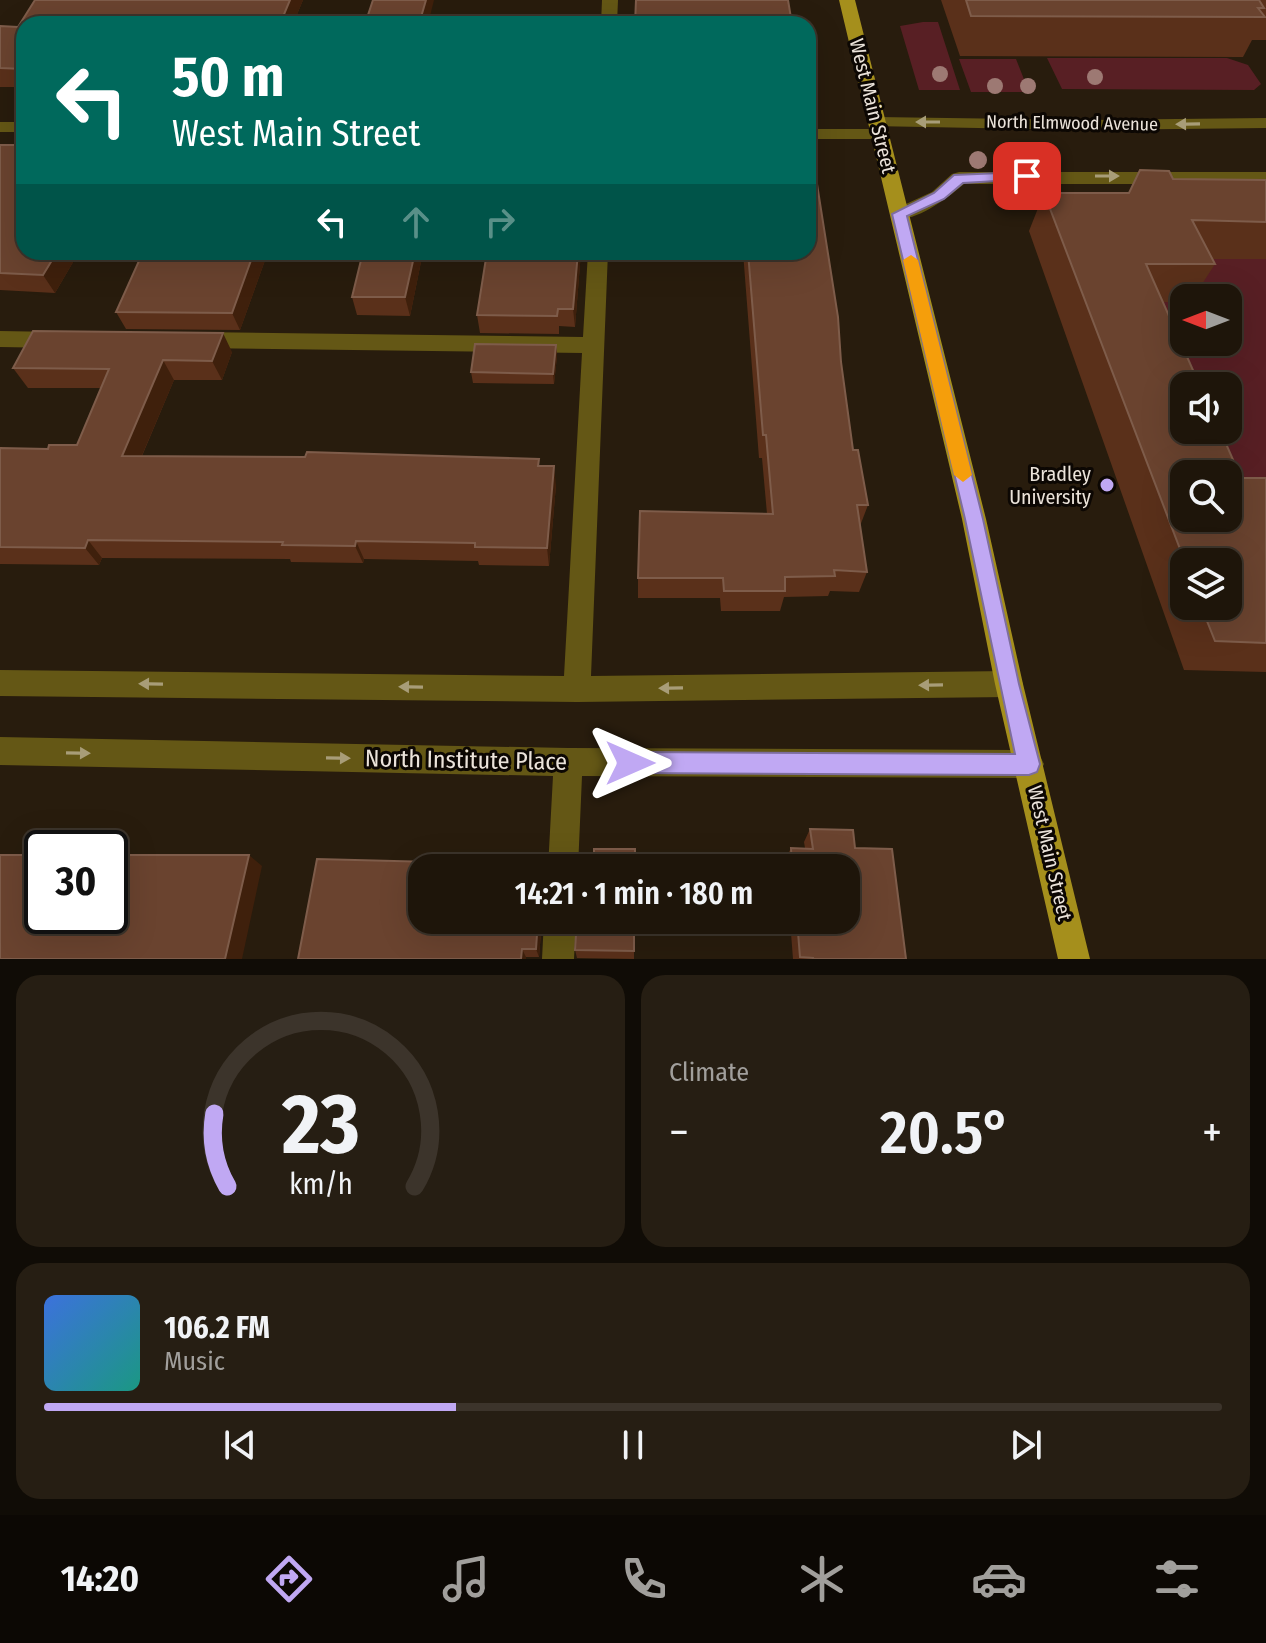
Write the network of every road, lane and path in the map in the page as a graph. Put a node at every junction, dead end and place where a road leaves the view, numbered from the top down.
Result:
1 (847, 0) edge
2 (1266, 123) edge
3 (879, 128) junction
4 (816, 133) edge
5 (1266, 178) edge
6 (900, 214) junction
7 (598, 260) edge
8 (0, 339) edge
9 (77, 340) edge
10 (169, 340) edge
11 (593, 345) junction
12 (0, 683) edge
13 (1009, 684) junction
14 (577, 689) junction
15 (0, 751) edge
16 (568, 762) junction
17 (1029, 764) junction
18 (564, 854) edge
19 (559, 934) edge
20 (558, 959) edge
21 (1074, 959) edge

1 - 3 main road, West Main Street
2 -> 3 street, North Elmwood Avenue
3 - 4 street, North Elmwood Avenue
3 - 6 main road, West Main Street
6 -> 5 street
6 - 13 main road, West Main Street
7 - 11 street
8 - 9 street
10 - 11 street
11 - 14 street
14 -> 12 street
13 -> 14 street
13 - 17 main road, West Main Street
15 -> 16 street, North Institute Place
16 - 17 street, North Institute Place
16 - 18 street
17 - 21 main road, West Main Street
19 - 20 street

